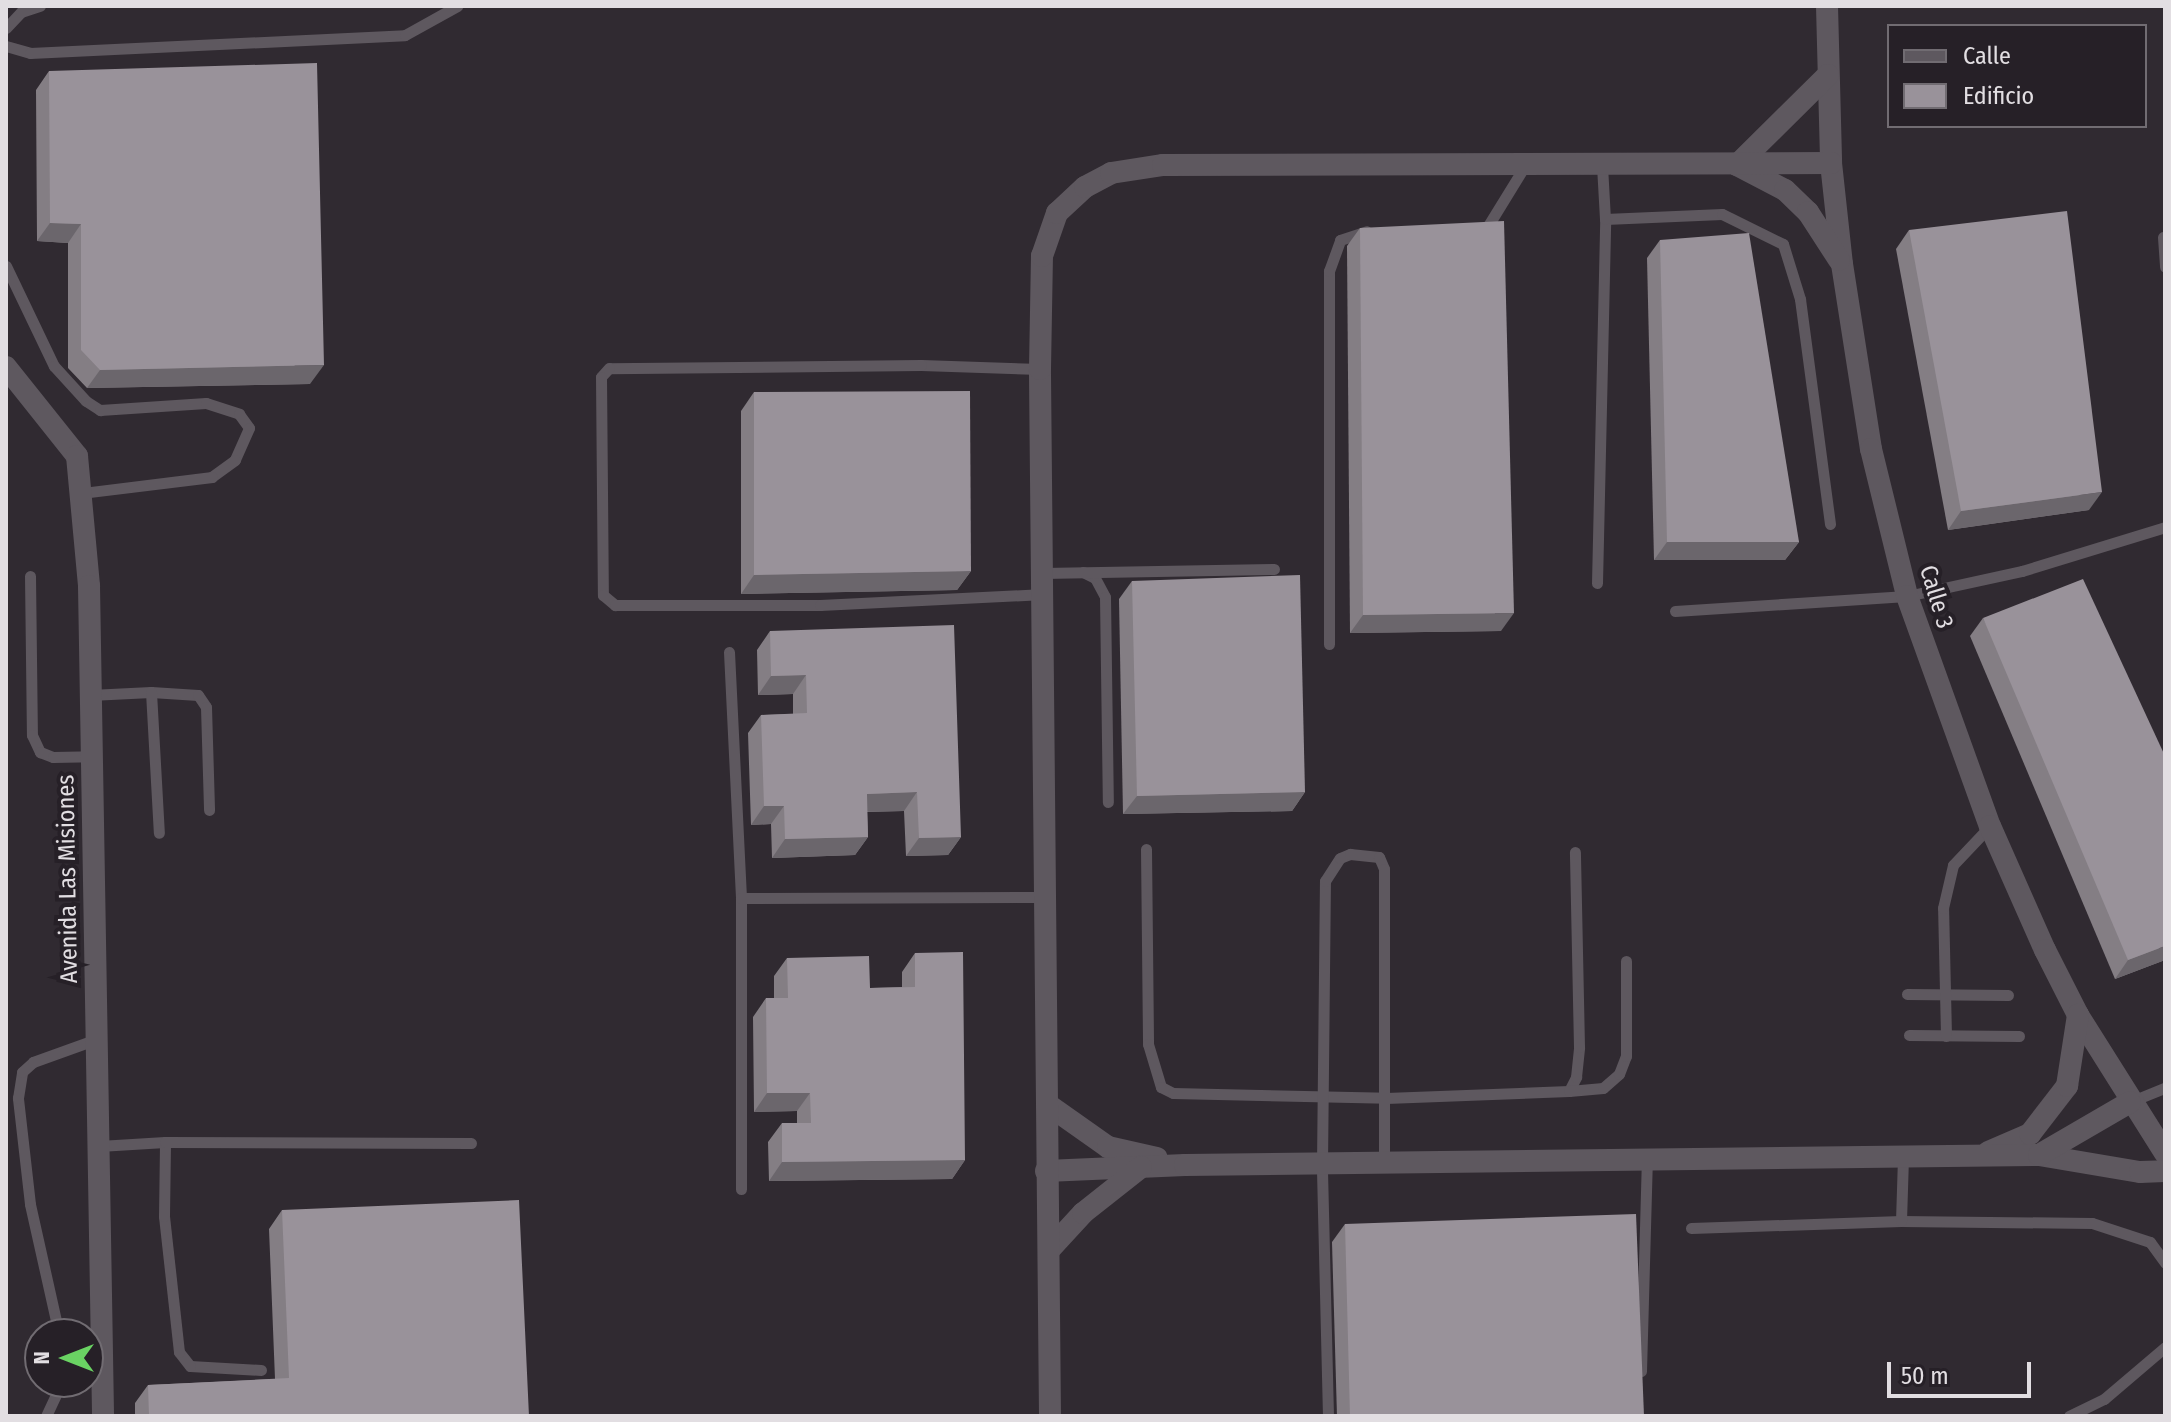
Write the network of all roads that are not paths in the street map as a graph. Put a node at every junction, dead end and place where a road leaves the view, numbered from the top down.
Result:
1 (40, 6) edge
2 (457, 6) edge
3 (1827, 6) edge
4 (6, 28) edge
5 (6, 46) edge
6 (1828, 75) junction
7 (1526, 163) junction
8 (1831, 163) junction
9 (1602, 165) junction
10 (1737, 165) junction
11 (1605, 219) junction
12 (1471, 230) edge
13 (1380, 231) edge
14 (2163, 237) dead end
15 (1842, 264) junction
16 (6, 266) edge
17 (2165, 267) edge
18 (6, 367) edge
19 (1040, 369) junction
20 (81, 493) junction
21 (1830, 524) dead end
22 (2165, 527) edge
23 (1274, 569) dead end
24 (1083, 572) junction
25 (30, 576) dead end
26 (1044, 583) junction
27 (1597, 583) dead end
28 (1907, 596) junction
29 (1675, 611) dead end
30 (1329, 644) dead end
31 (729, 652) dead end
32 (151, 692) junction
33 (90, 695) junction
34 (92, 756) junction
35 (1108, 802) dead end
36 (209, 810) dead end
37 (1990, 826) junction
38 (159, 833) dead end
39 (1146, 849) dead end
40 (1575, 852) dead end
41 (1045, 897) junction
42 (741, 898) junction
43 (1626, 961) dead end
44 (1907, 994) dead end
45 (1943, 994) junction
46 (2008, 995) dead end
47 (2078, 1015) junction
48 (1909, 1035) dead end
49 (1946, 1036) junction
50 (2019, 1036) dead end
51 (97, 1039) junction
52 (2165, 1088) edge
53 (1569, 1091) junction
54 (1323, 1094) junction
55 (1386, 1098) junction
56 (2130, 1102) junction
57 (1047, 1104) junction
58 (165, 1142) junction
59 (471, 1143) dead end
60 (99, 1146) junction
61 (2165, 1153) edge
62 (2039, 1155) junction
63 (1903, 1157) junction
64 (1647, 1159) junction
65 (1973, 1159) junction
66 (1322, 1164) junction
67 (1185, 1165) junction
68 (1384, 1166) junction
69 (1141, 1167) junction
70 (1046, 1171) junction
71 (2165, 1171) edge
72 (741, 1189) dead end
73 (1901, 1221) junction
74 (1691, 1228) dead end
75 (1049, 1250) junction
76 (2165, 1263) edge
77 (55, 1318) edge
78 (2165, 1347) edge
79 (261, 1370) dead end
80 (1641, 1386) edge
81 (103, 1416) edge
82 (1050, 1416) edge
83 (1328, 1416) edge
84 (2069, 1416) edge

1 - 4 lane
2 - 5 lane
3 - 6 street, Calle 3
6 - 8 street, Calle 3
6 - 10 street
7 - 9 street
7 - 12 lane
7 - 19 street
8 - 10 street
8 - 15 street, Calle 3
9 - 10 street
9 - 11 lane
10 - 15 street
11 - 21 lane
11 - 27 lane
13 - 30 lane
14 - 17 lane
15 - 28 street, Calle 3
16 - 20 lane
18 - 20 street, Avenida Las Misiones
19 - 26 street
19 - 26 lane
20 - 33 street, Avenida Las Misiones
22 - 28 lane
23 - 24 lane
24 - 26 lane
24 - 35 lane
25 - 34 lane
26 - 41 street
28 - 29 lane
28 - 37 street, Calle 3
31 - 42 lane
32 - 33 lane
32 - 36 lane
32 - 38 lane
33 - 34 street, Avenida Las Misiones
34 - 51 street, Avenida Las Misiones
37 - 45 lane
37 - 47 street, Calle 3
39 - 54 lane
40 - 53 lane
41 - 42 lane
41 - 57 street
42 - 72 lane
43 - 53 lane
44 - 45 lane
45 - 46 lane
45 - 49 lane
47 - 56 street, Calle 3
47 - 65 street
48 - 49 lane
49 - 50 lane
51 - 60 street, Avenida Las Misiones
51 - 77 lane
52 - 56 lane
53 - 55 lane
54 - 55 lane
54 - 55 lane
54 - 66 lane
55 - 68 lane
56 - 61 street, Calle 3
56 - 62 street
57 - 67 street
57 - 70 street
58 - 59 lane
58 - 60 lane
58 - 79 lane
60 - 81 street, Avenida Las Misiones
62 - 65 street
62 - 71 street
63 - 64 street
63 - 65 street
63 - 73 lane
64 - 68 street
64 - 80 lane
66 - 67 street
66 - 68 street
66 - 83 lane
67 - 69 street
69 - 70 street
69 - 75 street
70 - 75 street
73 - 74 lane
73 - 76 lane
75 - 82 street
78 - 84 lane

